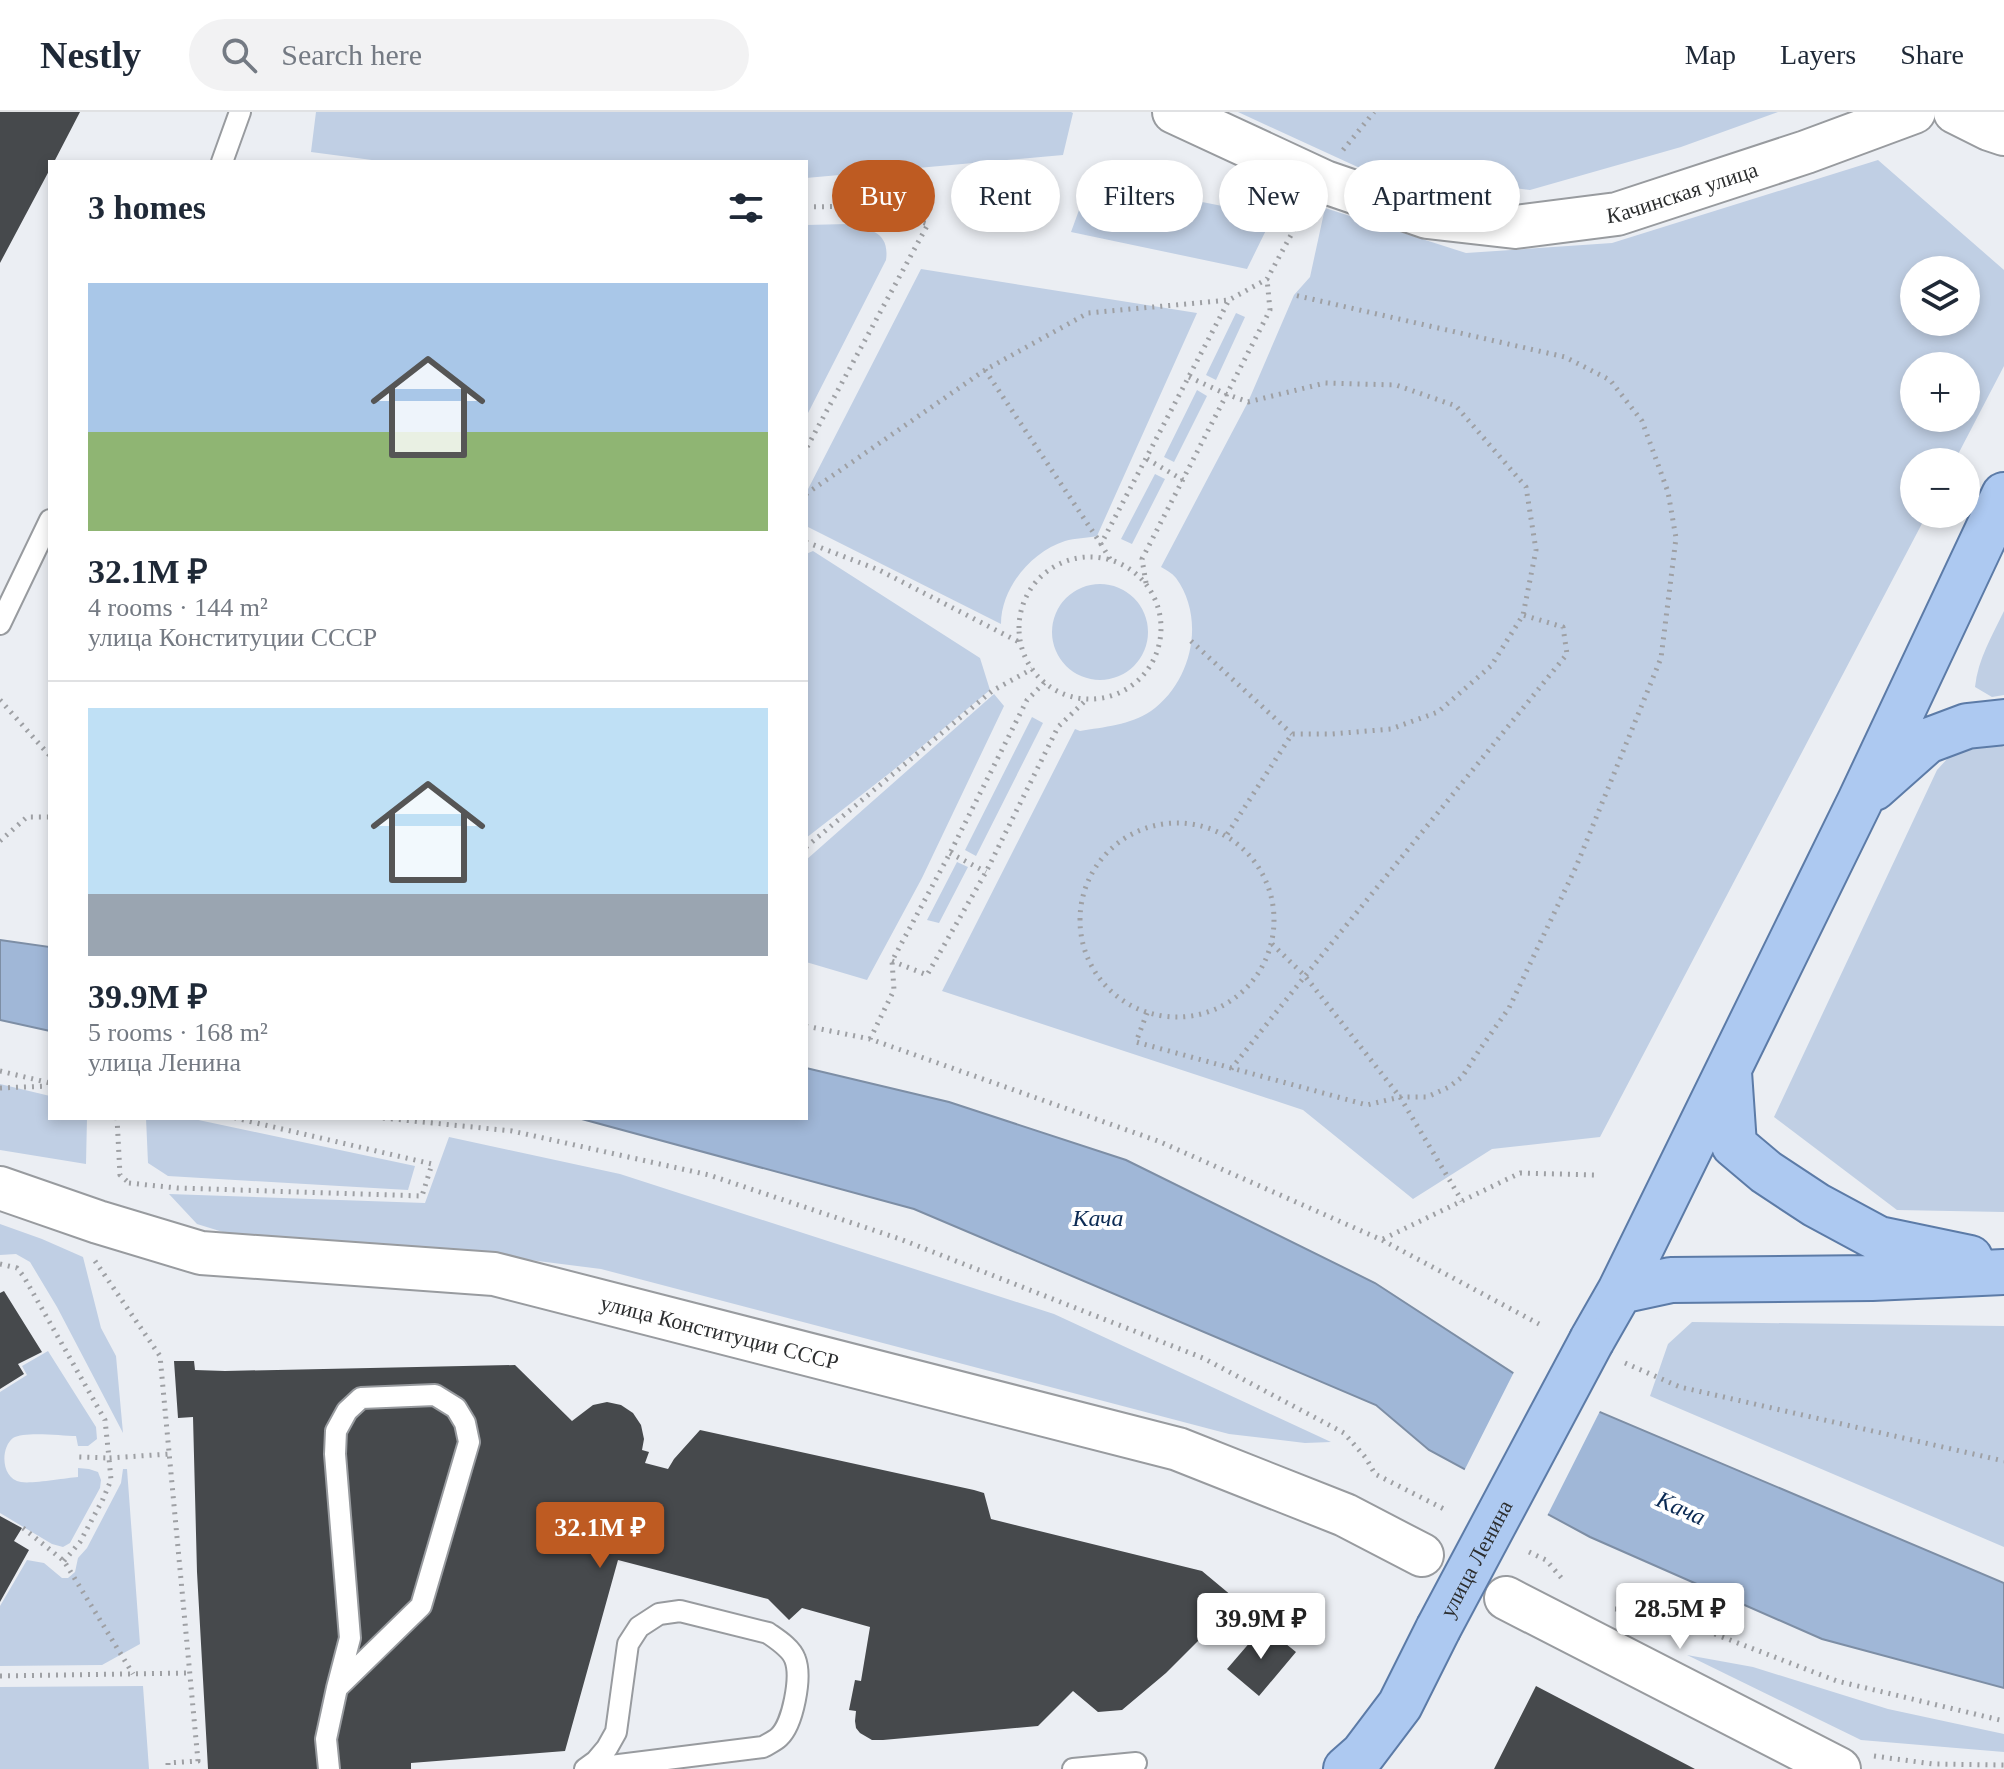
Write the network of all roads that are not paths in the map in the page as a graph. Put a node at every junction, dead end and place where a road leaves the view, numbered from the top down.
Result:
1 (240, 112) edge
2 (1174, 112) edge
3 (1914, 112) edge
4 (223, 160) edge
5 (2004, 495) edge
6 (48, 524) edge
7 (0, 624) edge
8 (2004, 722) edge
9 (1860, 801) junction
10 (1729, 1069) junction
11 (0, 1188) edge
12 (2004, 1269) edge
13 (1620, 1291) junction
14 (1422, 1555) dead end
15 (1506, 1598) dead end
16 (337, 1688) junction
17 (1136, 1763) dead end
18 (1831, 1767) edge
19 (329, 1769) edge
20 (586, 1769) edge
21 (1073, 1769) edge
22 (1346, 1769) edge

1 - 4 lane
2 - 3 street, Качинская улица
5 - 9 main road, улица Ленина
6 - 7 lane
8 - 9 main road
9 - 10 main road, улица Ленина
10 - 12 main road
10 - 13 main road, улица Ленина
11 - 14 street, улица Конституции СССР
12 - 13 main road
13 - 22 main road, улица Ленина, bridge
15 - 18 street
16 - 16 lane
16 - 19 lane
17 - 21 lane
20 - 20 lane

